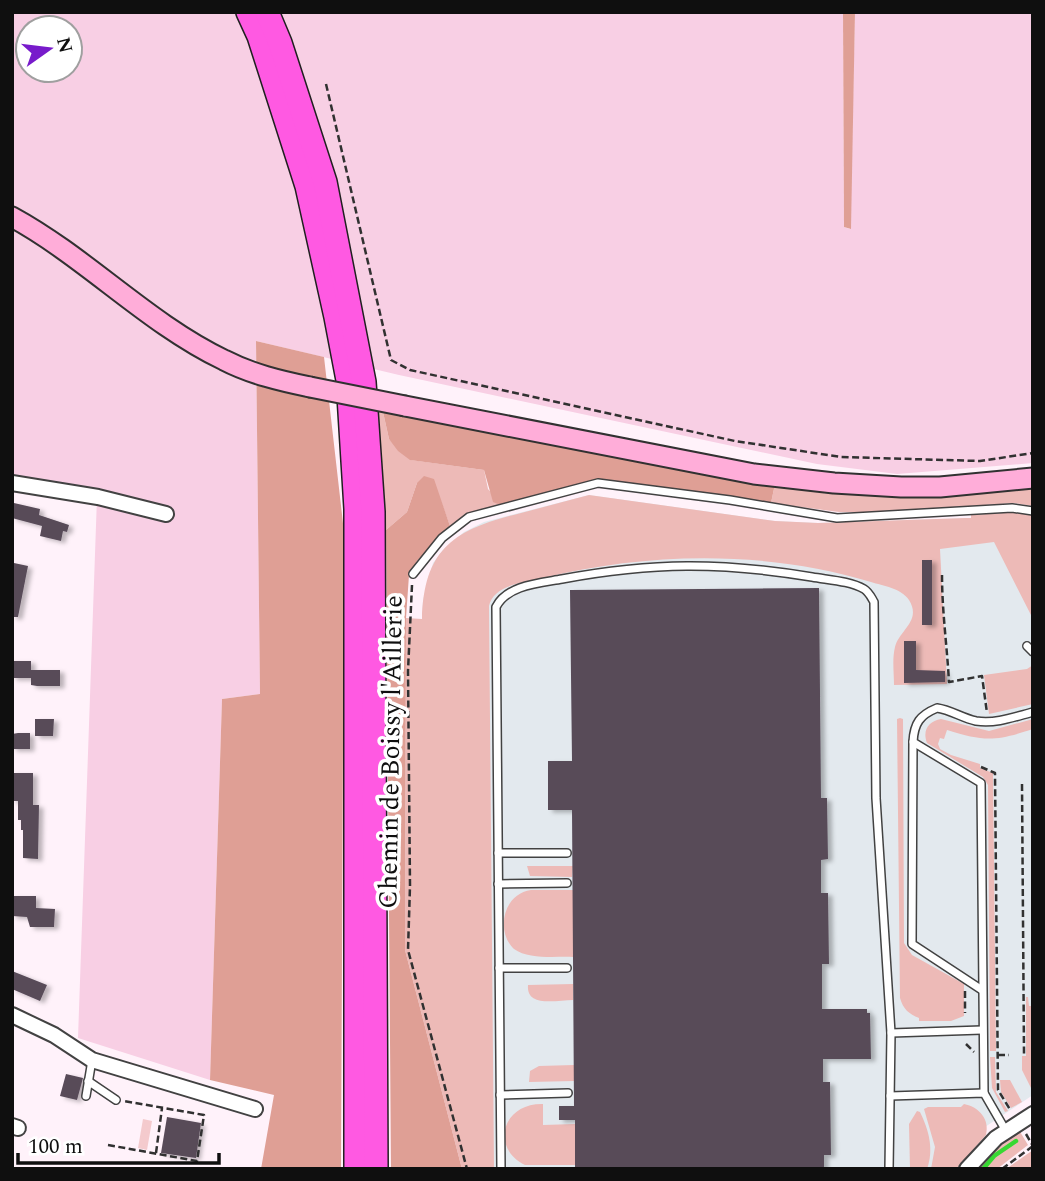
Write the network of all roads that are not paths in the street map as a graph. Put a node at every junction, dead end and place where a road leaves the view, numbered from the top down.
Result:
1 (240, 12) edge
2 (248, 12) edge
3 (267, 12) edge
4 (307, 186) junction
5 (12, 216) edge
6 (1033, 478) edge
7 (12, 483) edge
8 (1033, 511) edge
9 (166, 514) dead end
10 (413, 574) road end
11 (1033, 712) edge
12 (913, 741) junction
13 (498, 853) junction
14 (567, 853) dead end
15 (567, 883) dead end
16 (498, 884) junction
17 (499, 968) junction
18 (567, 968) dead end
19 (982, 990) junction
20 (12, 1015) edge
21 (982, 1030) junction
22 (891, 1033) junction
23 (92, 1060) junction
24 (88, 1081) junction
25 (568, 1093) dead end
26 (984, 1093) junction
27 (500, 1094) junction
28 (86, 1096) dead end
29 (890, 1096) junction
30 (117, 1100) road end
31 (255, 1109) dead end
32 (1033, 1114) edge
33 (1006, 1131) junction
34 (356, 1169) edge
35 (376, 1169) edge
36 (501, 1169) edge
37 (889, 1169) edge
38 (967, 1169) edge

1 - 4 highway
2 - 4 highway
3 - 35 highway
4 - 34 highway
5 - 6 main road, bridge
7 - 9 street
8 - 10 lane, Chemin de Boissy l'Aillerie
11 - 12 lane
12 - 19 lane
12 - 19 lane
13 - 14 lane
13 - 16 lane
13 - 22 lane
15 - 16 lane
16 - 17 lane
17 - 18 lane
17 - 27 lane
19 - 21 lane
20 - 23 street
21 - 22 lane
21 - 26 lane
22 - 29 lane
23 - 24 lane
23 - 31 street
24 - 28 lane
24 - 30 lane
25 - 27 lane
26 - 29 lane
26 - 33 lane
27 - 36 lane
29 - 37 lane
32 - 33 street
33 - 38 street

